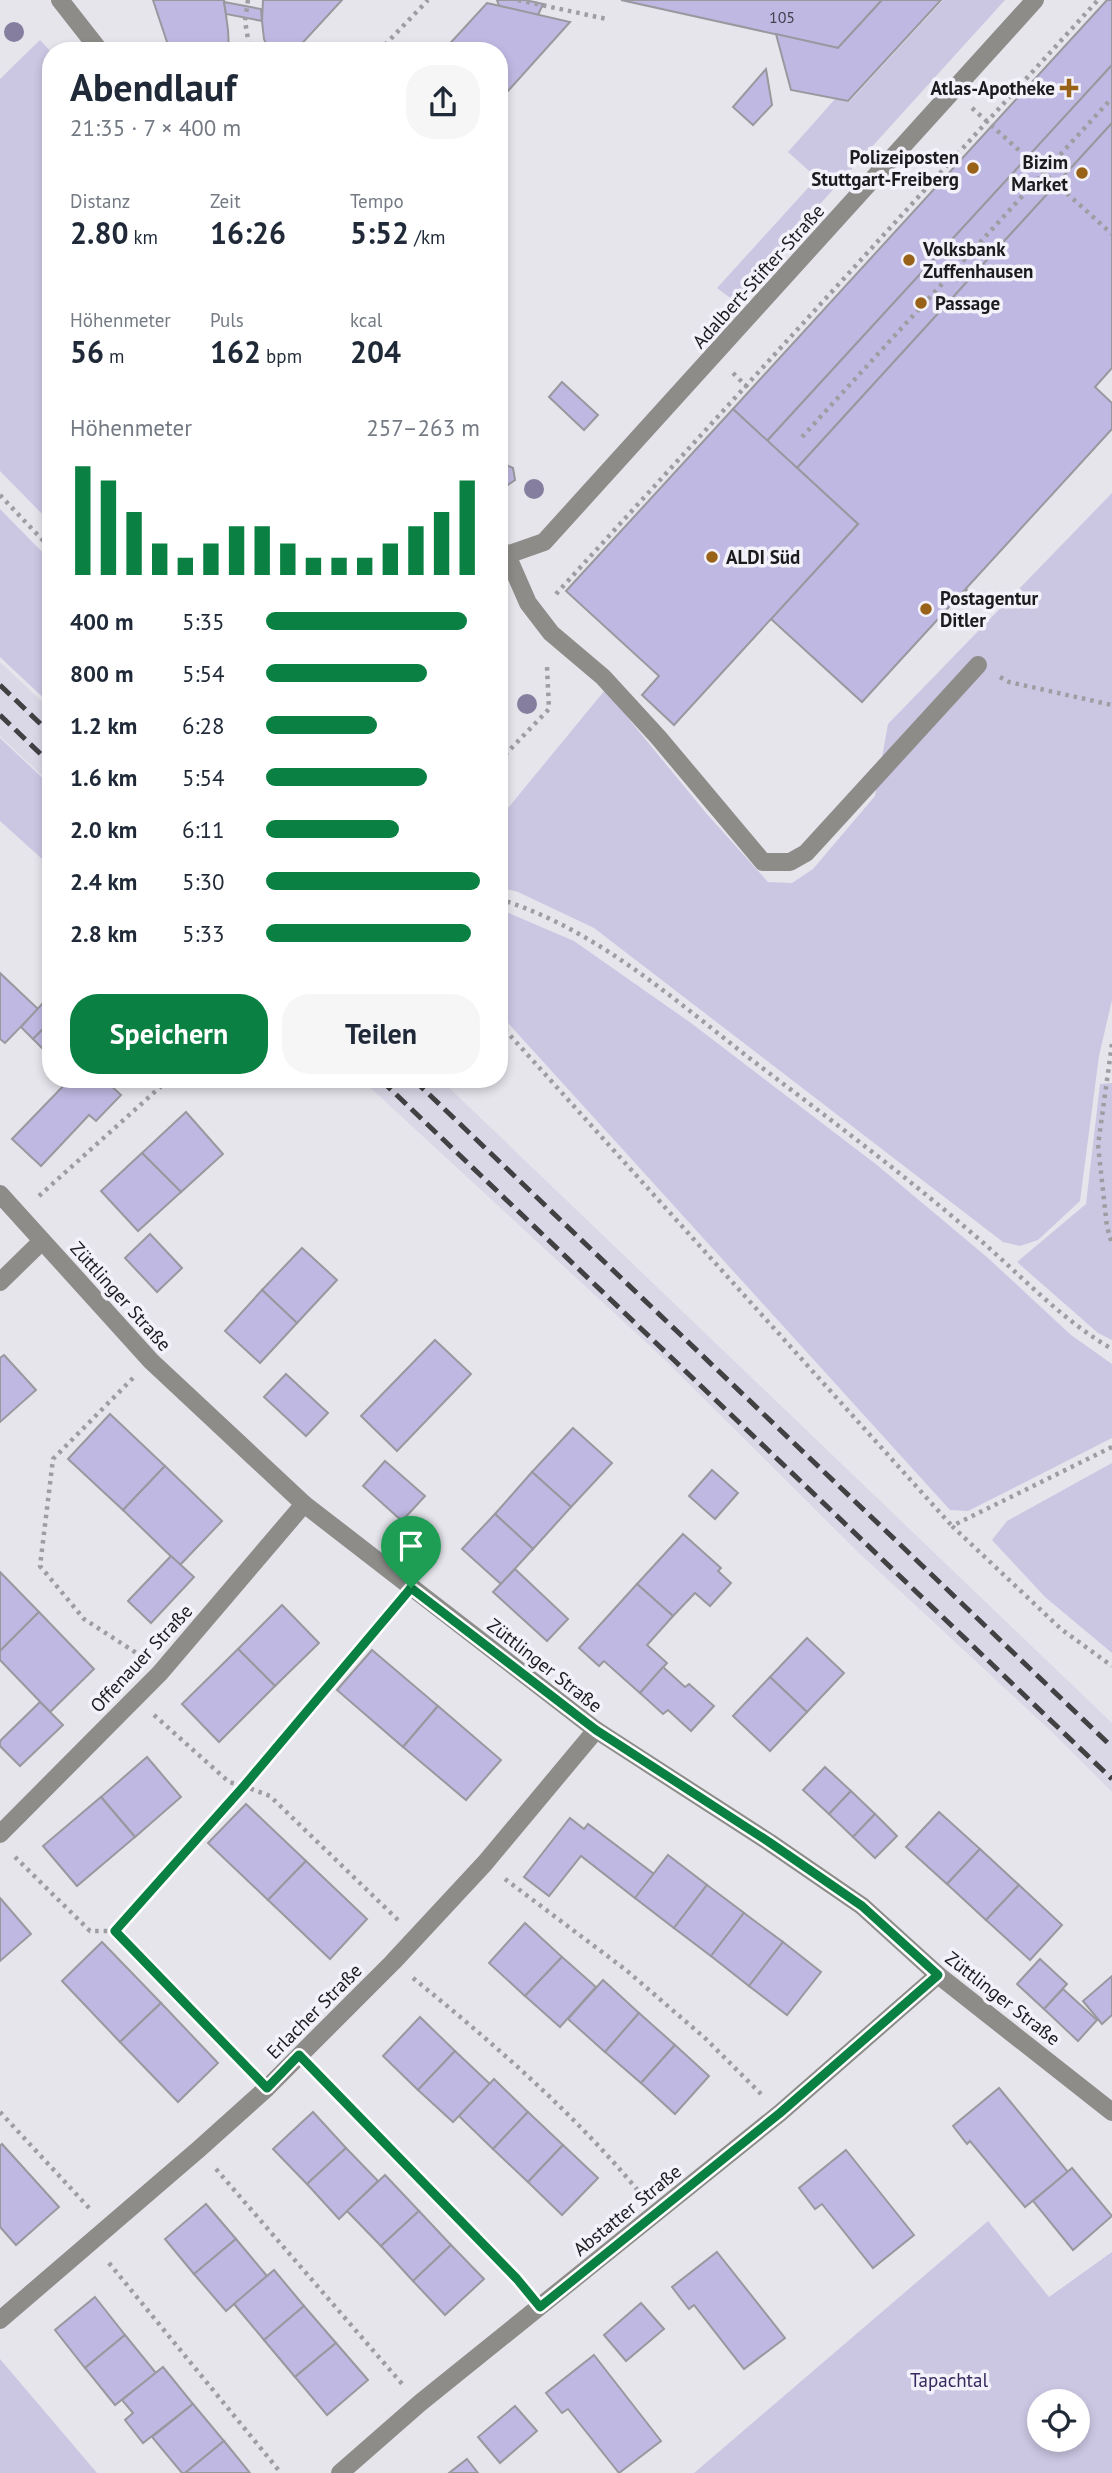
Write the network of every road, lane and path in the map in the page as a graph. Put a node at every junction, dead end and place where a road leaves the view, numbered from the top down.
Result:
1 (60, 0) edge
2 (248, 0) edge
3 (428, 0) edge
4 (518, 0) edge
5 (1035, 0) edge
6 (1098, 0) edge
7 (607, 19) dead end
8 (93, 42) edge
9 (248, 42) edge
10 (388, 42) edge
11 (953, 91) junction
12 (1112, 98) edge
13 (988, 123) junction
14 (1044, 173) junction
15 (1112, 234) edge
16 (802, 437) dead end
17 (0, 495) edge
18 (42, 539) edge
19 (508, 550) edge
20 (508, 561) edge
21 (965, 590) dead end
22 (528, 603) junction
23 (985, 608) dead end
24 (551, 633) junction
25 (978, 665) joint
26 (1112, 705) edge
27 (508, 752) edge
28 (508, 902) edge
29 (508, 1033) edge
30 (1112, 1044) edge
31 (159, 1088) edge
32 (0, 1194) edge
33 (20, 1215) junction
34 (42, 1241) junction
35 (1112, 1244) edge
36 (0, 1282) edge
37 (1112, 1349) edge
38 (151, 1361) junction
39 (1112, 1447) edge
40 (304, 1504) junction
41 (952, 1526) junction
42 (411, 1588) junction
43 (1112, 1666) edge
44 (160, 1673) junction
45 (135, 1698) junction
46 (596, 1730) junction
47 (244, 1786) junction
48 (4, 1841) edge
49 (485, 1863) junction
50 (115, 1931) junction
51 (415, 1937) junction
52 (393, 1962) junction
53 (938, 1975) junction
54 (299, 2055) junction
55 (267, 2088) junction
56 (0, 2112) edge
57 (1112, 2112) edge
58 (780, 2113) junction
59 (199, 2149) junction
60 (656, 2213) junction
61 (106, 2227) junction
62 (91, 2242) junction
63 (540, 2307) junction
64 (0, 2320) edge
65 (420, 2403) junction
66 (281, 2473) edge
67 (340, 2473) edge

1 - 8 street
2 - 9 path
3 - 10 path
4 - 7 path
5 - 11 street, Adalbert-Stifter-Straße
6 - 13 path
11 - 13 path
11 - 19 street, Adalbert-Stifter-Straße
12 - 14 path
13 - 14 path
13 - 22 path
14 - 15 path
14 - 16 path
17 - 18 path
20 - 22 street
21 - 23 path
22 - 24 street
24 - 25 street
24 - 27 path
25 - 26 path
28 - 37 path
29 - 41 path
30 - 35 path
31 - 33 path
32 - 33 street, Züttlinger Straße
33 - 34 street, Züttlinger Straße
34 - 36 street
34 - 38 street, Züttlinger Straße
38 - 40 street, Züttlinger Straße
38 - 44 path
39 - 41 path
40 - 42 street, Züttlinger Straße
40 - 44 street, Offenauer Straße
41 - 43 path
42 - 46 street, Züttlinger Straße
42 - 47 path
44 - 45 street, Offenauer Straße
45 - 47 path
45 - 48 street, Offenauer Straße
46 - 49 street, Erlacher Straße
46 - 53 street, Züttlinger Straße
47 - 50 path
47 - 51 path
48 - 50 path
49 - 51 street, Erlacher Straße
49 - 58 path
50 - 55 path
51 - 52 street, Erlacher Straße
52 - 54 street, Erlacher Straße
52 - 60 path
53 - 57 street, Züttlinger Straße
53 - 58 street, Abstatter Straße
54 - 55 street, Erlacher Straße
54 - 63 path
55 - 59 street, Erlacher Straße
56 - 61 path
58 - 60 street, Abstatter Straße
59 - 61 street, Erlacher Straße
59 - 65 path
60 - 63 street, Abstatter Straße
61 - 62 street, Erlacher Straße
62 - 64 street, Erlacher Straße
62 - 66 path
63 - 65 street, Abstatter Straße
65 - 67 street, Abstatter Straße

